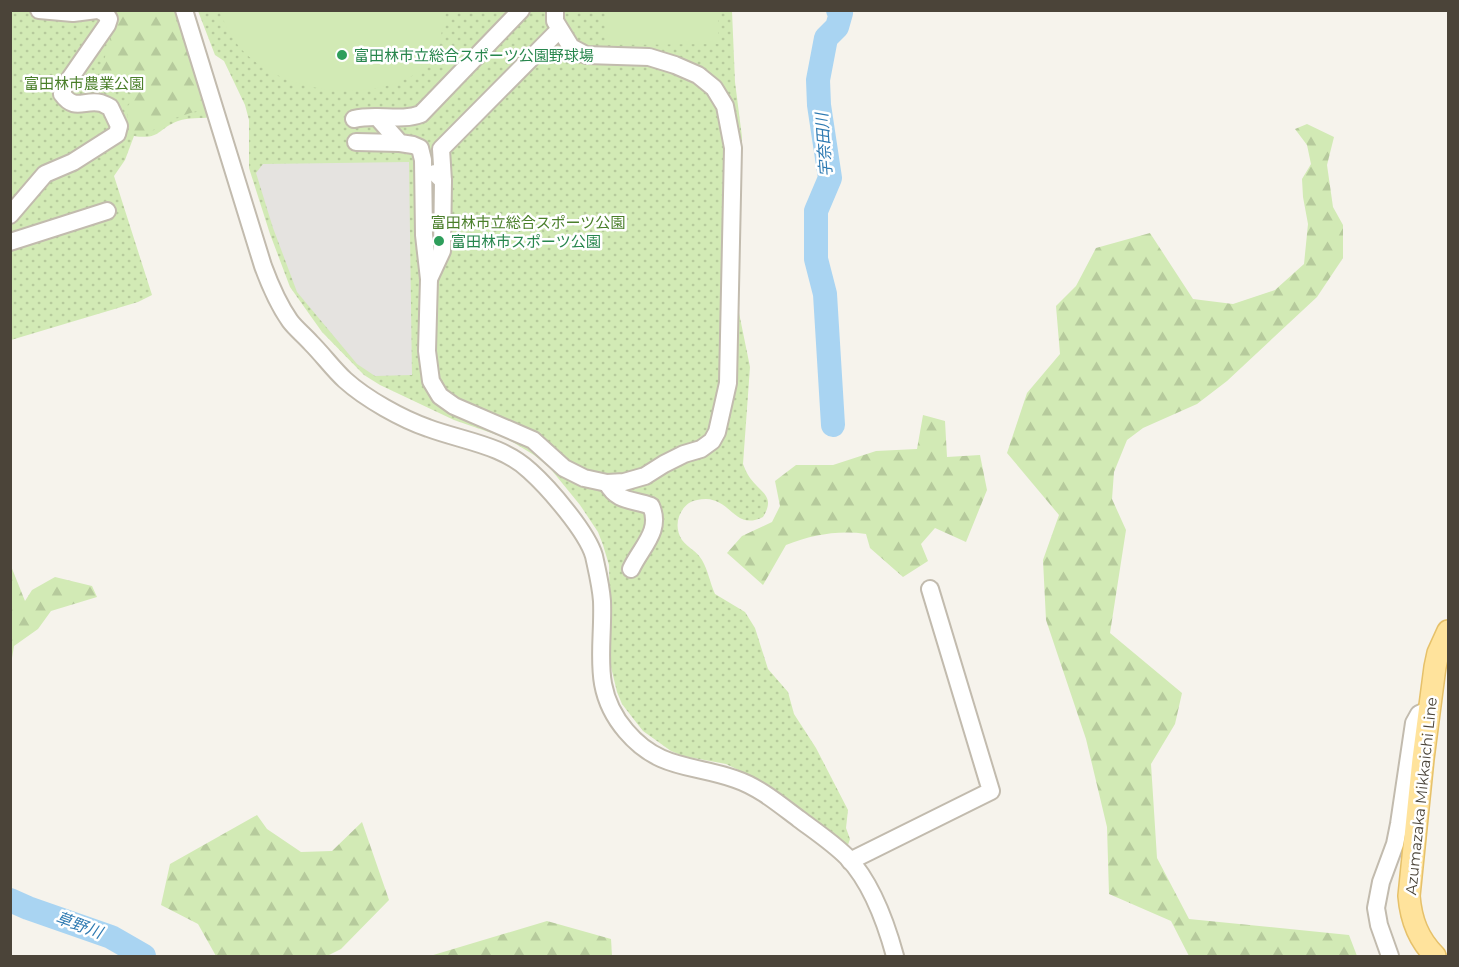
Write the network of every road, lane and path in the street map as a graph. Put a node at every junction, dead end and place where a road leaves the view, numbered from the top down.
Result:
1 (39, 10) edge
2 (98, 10) edge
3 (184, 10) edge
4 (521, 10) edge
5 (555, 10) edge
6 (559, 30) junction
7 (377, 117) junction
8 (354, 119) dead end
9 (356, 142) dead end
10 (400, 143) junction
11 (423, 162) junction
12 (443, 181) junction
13 (107, 211) dead end
14 (10, 215) edge
15 (10, 242) edge
16 (429, 279) junction
17 (607, 483) junction
18 (631, 569) dead end
19 (930, 589) dead end
20 (1449, 631) edge
21 (1430, 709) junction
22 (850, 861) junction
23 (895, 957) edge
24 (1390, 957) edge
25 (1435, 957) edge

1 - 2 street
2 - 14 street
3 - 22 street
4 - 7 street
5 - 6 street
6 - 12 street
6 - 17 street
7 - 8 street
7 - 10 street
9 - 10 street
10 - 11 street
11 - 12 street
11 - 16 street
12 - 16 street
13 - 15 street
16 - 17 street
17 - 18 street
19 - 22 street
20 - 21 main road, Azumazaka Mikkaichi Line
21 - 24 street
21 - 25 main road, Azumazaka Mikkaichi Line
22 - 23 street

